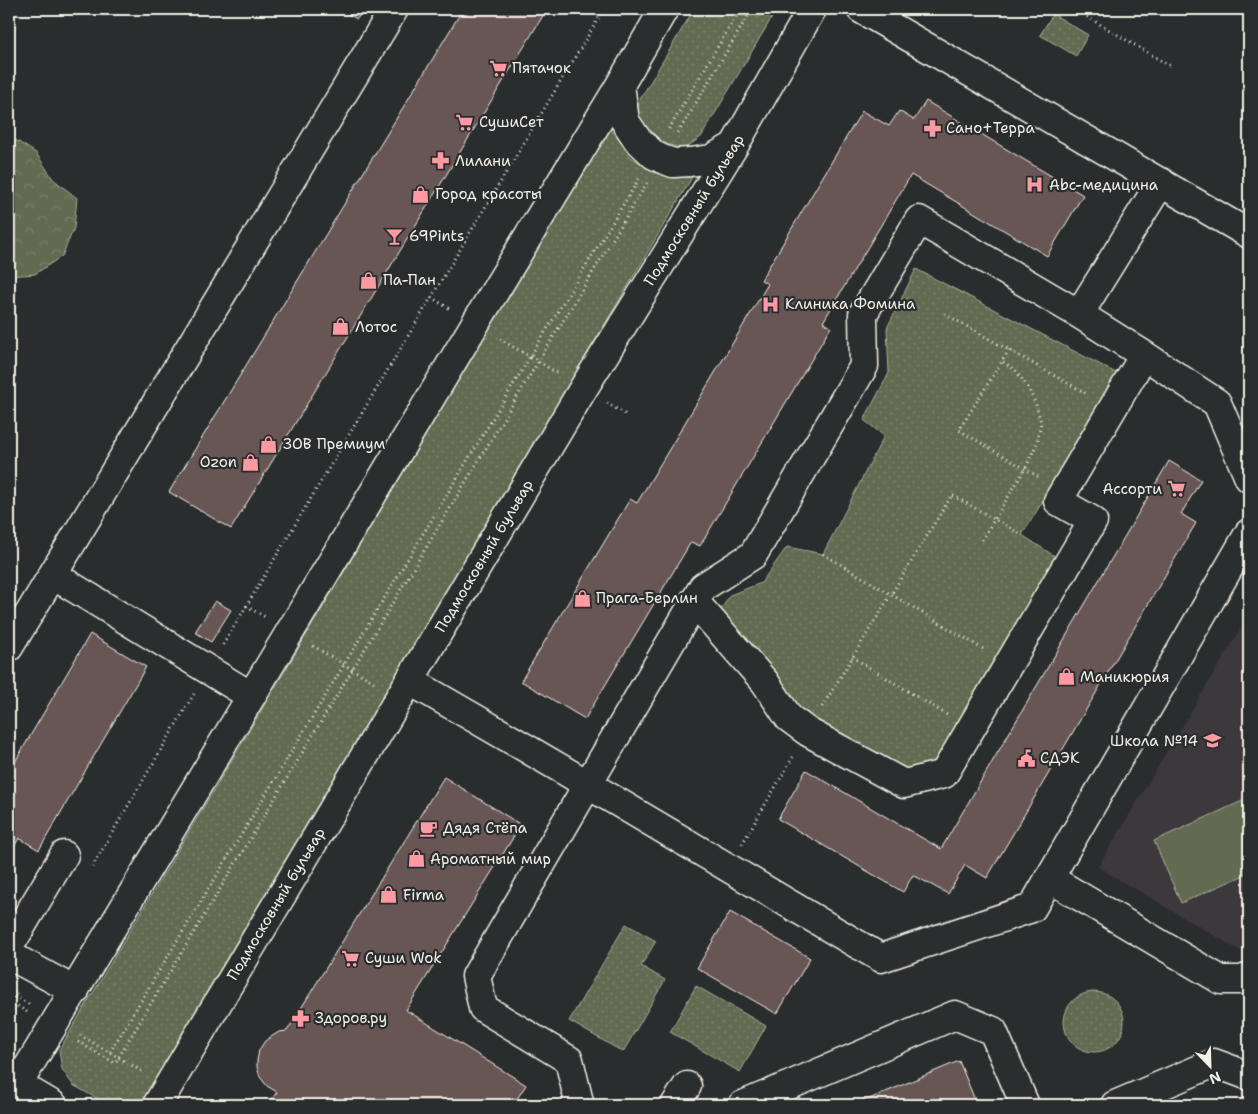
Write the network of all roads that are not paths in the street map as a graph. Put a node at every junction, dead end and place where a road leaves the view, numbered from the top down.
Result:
1 (394, 9) edge
2 (664, 9) edge
3 (812, 9) edge
4 (861, 9) edge
5 (620, 85) junction
6 (734, 146) junction
7 (1161, 182) junction
8 (1249, 234) edge
9 (1079, 314) junction
10 (1144, 354) junction
11 (1249, 478) edge
12 (1249, 533) edge
13 (53, 574) junction
14 (694, 602) junction
15 (9, 648) edge
16 (410, 681) junction
17 (251, 696) junction
18 (588, 784) junction
19 (64, 855) dead end
20 (1049, 878) junction
21 (9, 947) edge
22 (9, 954) edge
23 (1249, 976) edge
24 (75, 991) junction
25 (1249, 1076) edge
26 (13, 1081) edge
27 (163, 1096) edge
28 (52, 1105) edge
29 (576, 1105) edge
30 (743, 1105) edge
31 (1024, 1105) edge
32 (1115, 1105) edge

1 - 13 street
2 - 5 street
3 - 6 street, Подмосковный бульвар
4 - 7 street
5 - 6 street
5 - 17 street
6 - 16 street, Подмосковный бульвар
7 - 8 street
7 - 9 street
9 - 10 street
9 - 14 street
10 - 11 street
10 - 14 street
12 - 20 street
13 - 15 street
13 - 17 street
14 - 18 street
16 - 18 street
16 - 27 street, Подмосковный бульвар
17 - 24 street
18 - 20 street
18 - 29 street
19 - 21 street
20 - 23 street
22 - 24 street
24 - 26 street
25 - 32 street
26 - 28 street
30 - 31 street

